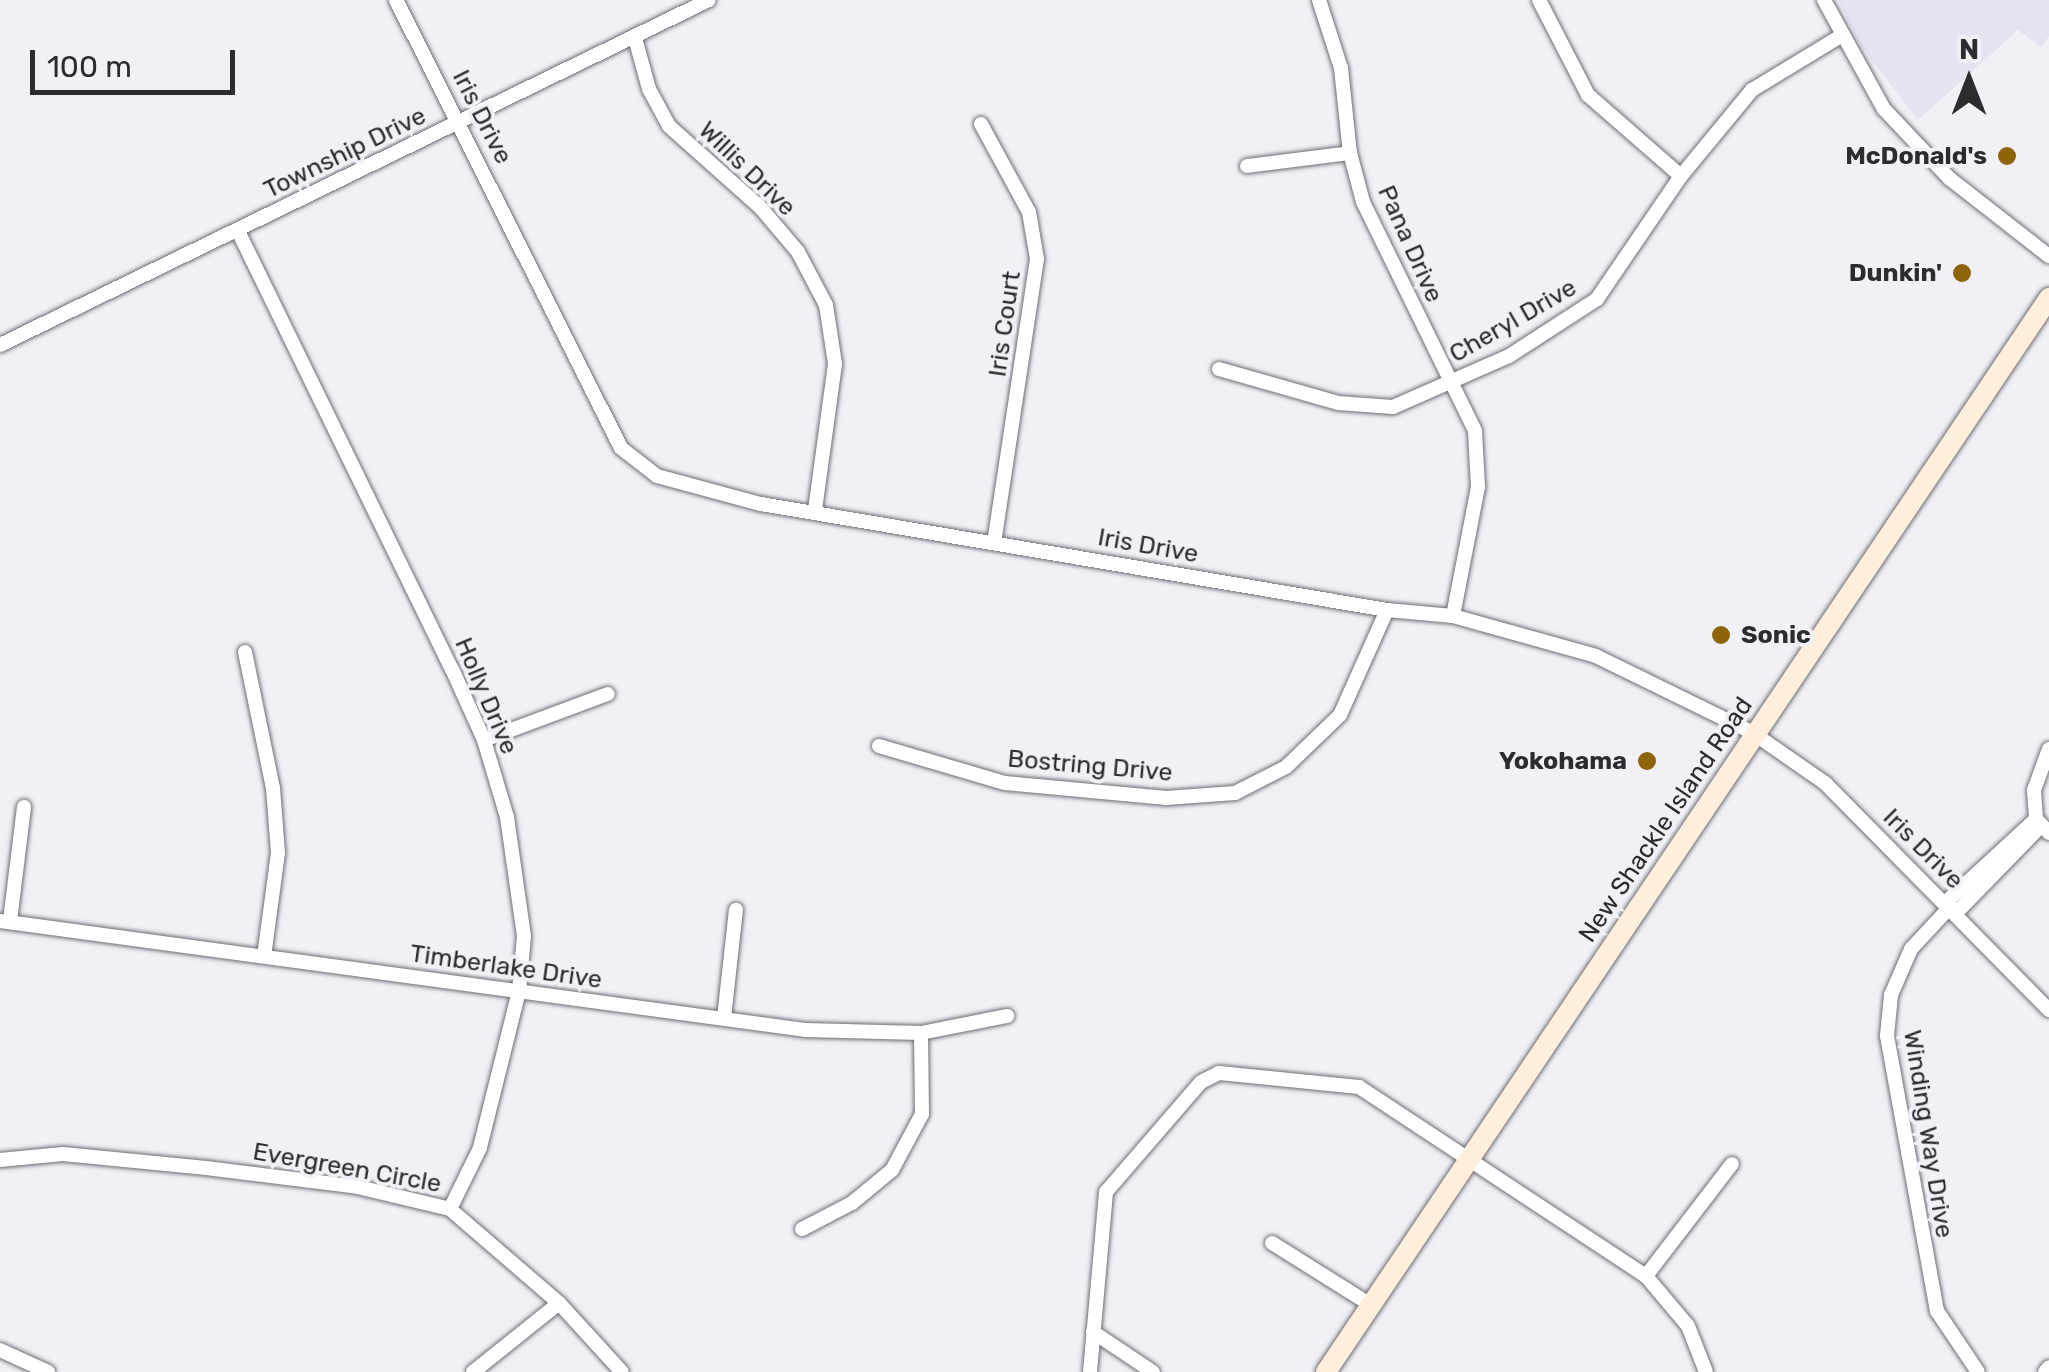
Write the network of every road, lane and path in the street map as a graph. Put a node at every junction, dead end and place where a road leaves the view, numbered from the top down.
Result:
1 (396, 0) edge
2 (709, 0) edge
3 (1318, 0) edge
4 (1538, 0) edge
5 (1824, 0) edge
6 (1839, 37) junction
7 (635, 38) junction
8 (460, 122) junction
9 (981, 124) dead end
10 (1350, 153) junction
11 (1247, 166) dead end
12 (1680, 176) junction
13 (238, 231) junction
14 (2049, 256) edge
15 (2049, 298) edge
16 (0, 344) edge
17 (1218, 369) dead end
18 (1454, 382) junction
19 (815, 510) junction
20 (994, 542) junction
21 (1387, 610) junction
22 (1452, 616) junction
23 (245, 652) dead end
24 (608, 694) dead end
25 (1753, 733) junction
26 (484, 740) junction
27 (880, 746) dead end
28 (2049, 749) edge
29 (24, 807) dead end
30 (2042, 826) edge
31 (1950, 908) junction
32 (736, 910) dead end
33 (5, 921) edge
34 (264, 956) junction
35 (519, 991) junction
36 (2049, 1010) edge
37 (1007, 1016) dead end
38 (724, 1018) junction
39 (921, 1033) junction
40 (1471, 1158) junction
41 (0, 1160) edge
42 (1732, 1164) dead end
43 (450, 1209) junction
44 (802, 1229) dead end
45 (1272, 1244) dead end
46 (1646, 1276) junction
47 (558, 1303) junction
48 (1371, 1306) junction
49 (1093, 1332) junction
50 (0, 1350) edge
51 (48, 1372) edge
52 (472, 1372) edge
53 (622, 1372) edge
54 (1090, 1372) edge
55 (1153, 1372) edge
56 (1326, 1372) edge
57 (1706, 1372) edge
58 (1978, 1372) edge

1 - 8 street, Iris Drive
2 - 7 street, Township Drive
3 - 10 street, Pana Drive
4 - 12 street
5 - 6 street
6 - 12 street, Cheryl Drive
6 - 14 street
7 - 8 street, Township Drive
7 - 19 street, Willis Drive
8 - 13 street, Township Drive
8 - 19 street, Iris Drive
9 - 20 street, Iris Court
10 - 11 street
10 - 18 street, Pana Drive
12 - 18 street, Cheryl Drive
13 - 16 street, Township Drive
13 - 26 street, Holly Drive
15 - 25 main road, New Shackle Island Road
17 - 18 street, Cheryl Drive
18 - 22 street, Pana Drive
19 - 20 street, Iris Drive
20 - 21 street, Iris Drive
21 - 22 street, Iris Drive
21 - 27 street, Bostring Drive
22 - 25 street, Iris Drive
23 - 34 street
24 - 26 street
25 - 31 street, Iris Drive
25 - 40 main road, New Shackle Island Road
26 - 35 street, Holly Drive
28 - 30 street
29 - 33 street
30 - 31 street, Winding Way Drive
31 - 36 street, Iris Drive
31 - 58 street, Winding Way Drive
32 - 38 street
33 - 34 street, Timberlake Drive
34 - 35 street, Timberlake Drive
35 - 38 street, Timberlake Drive
35 - 43 street, Holly Drive
37 - 39 street, Timberlake Drive
38 - 39 street, Timberlake Drive
39 - 44 street
40 - 46 street
40 - 48 main road, New Shackle Island Road
40 - 49 street
41 - 43 street, Evergreen Circle
42 - 46 street
43 - 47 street, Evergreen Circle
45 - 48 street
46 - 57 street
47 - 52 street
47 - 53 street, Evergreen Circle
48 - 56 main road, New Shackle Island Road
49 - 54 street
49 - 55 street
50 - 51 street

